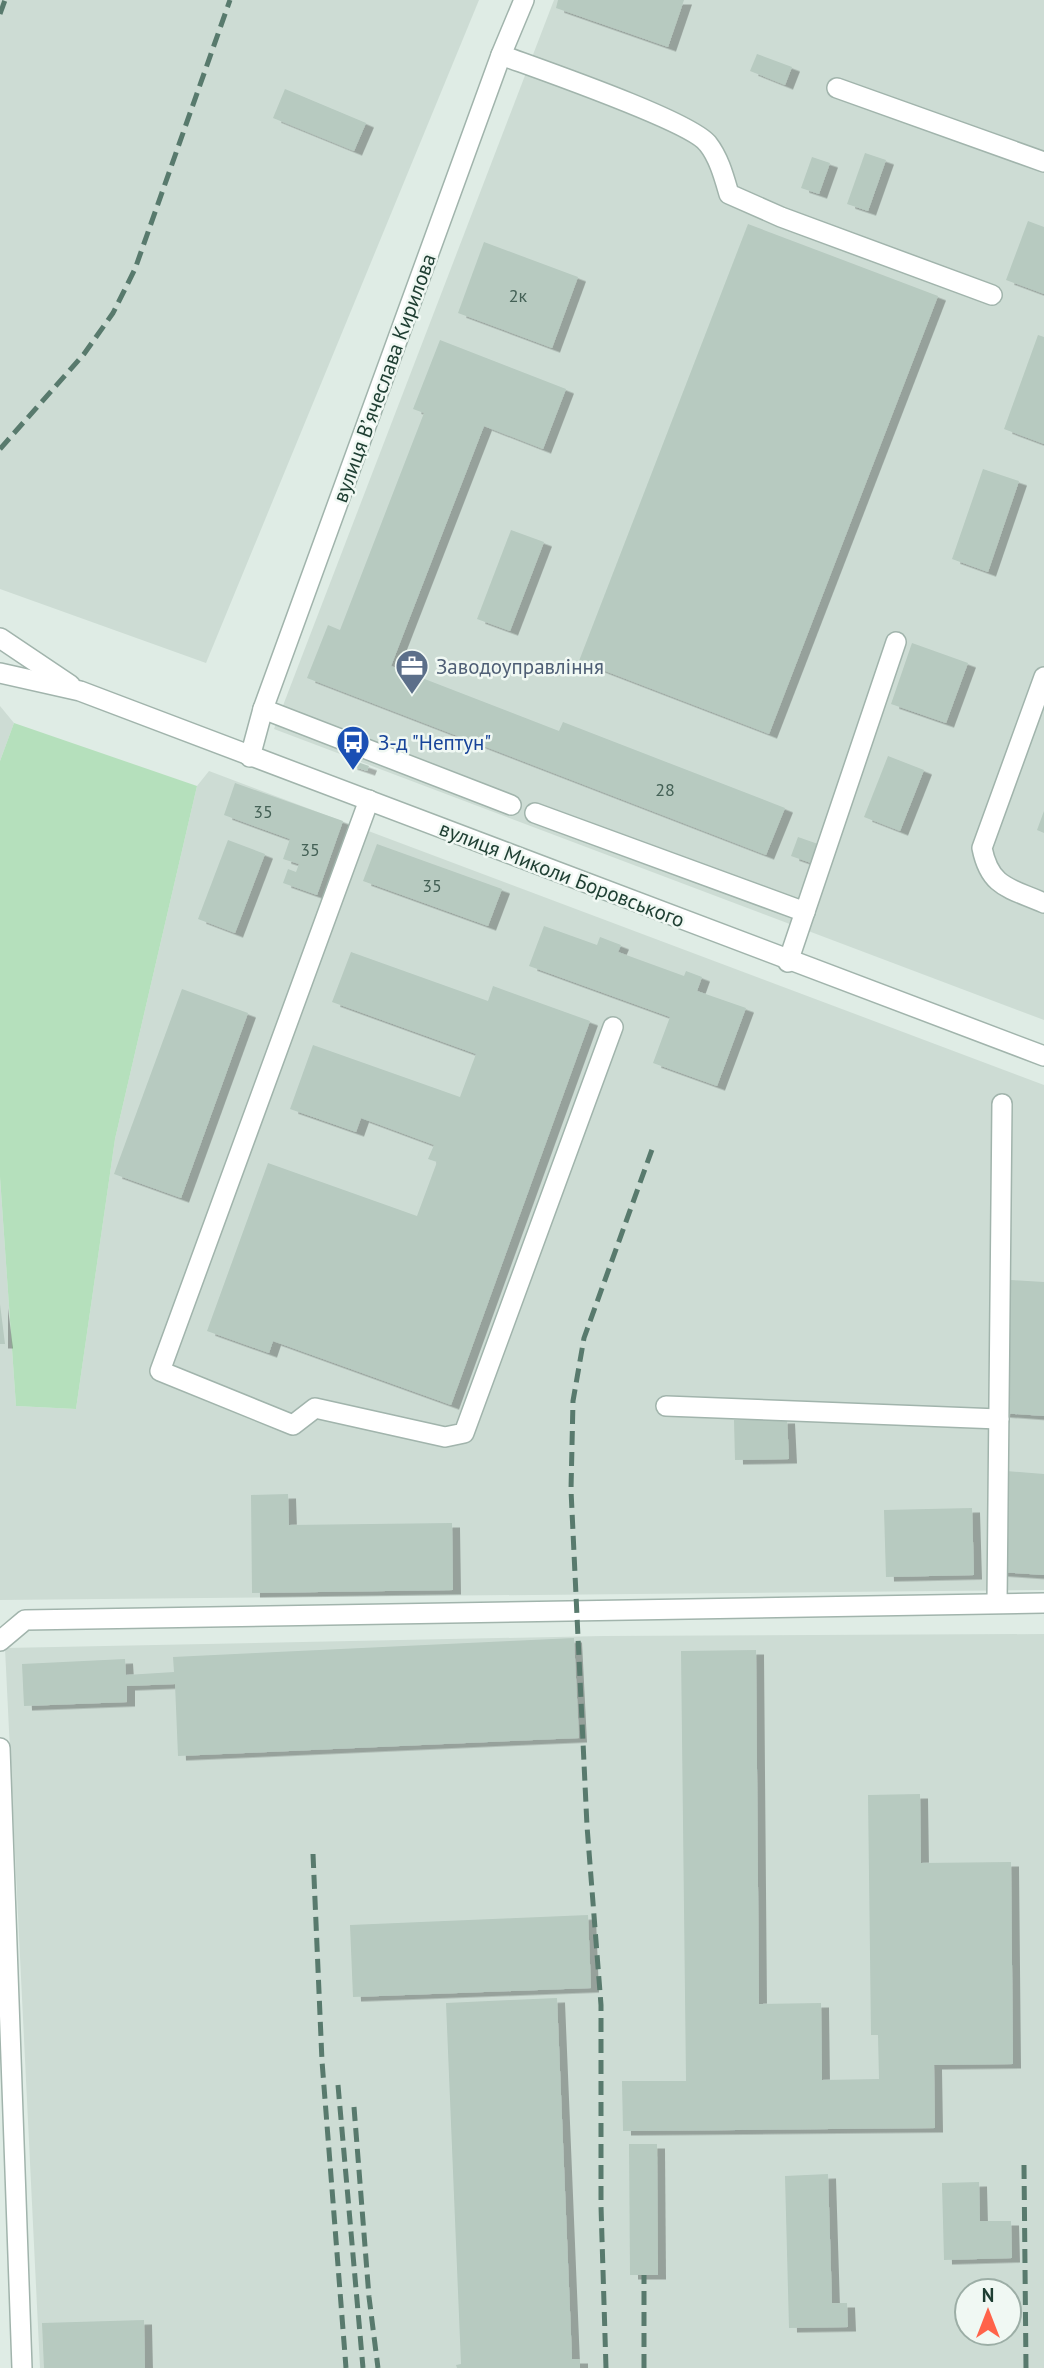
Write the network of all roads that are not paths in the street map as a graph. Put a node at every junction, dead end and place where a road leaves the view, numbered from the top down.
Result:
1 (524, 0) edge
2 (500, 55) junction
3 (837, 88) dead end
4 (1044, 162) edge
5 (992, 295) dead end
6 (0, 638) edge
7 (896, 642) dead end
8 (0, 673) edge
9 (1044, 677) edge
10 (80, 691) junction
11 (264, 709) junction
12 (250, 757) junction
13 (369, 800) junction
14 (511, 805) dead end
15 (535, 813) dead end
16 (1044, 904) edge
17 (805, 912) junction
18 (788, 962) junction
19 (613, 1027) dead end
20 (1044, 1056) edge
21 (1002, 1104) dead end
22 (666, 1406) dead end
23 (999, 1419) junction
24 (1044, 1602) edge
25 (997, 1603) junction
26 (0, 1641) edge
27 (0, 1748) edge
28 (6, 2069) edge
29 (22, 2368) edge

1 - 2 street, вулиця Вʼячеслава Кирилова
2 - 5 street
2 - 11 street, вулиця Вʼячеслава Кирилова
3 - 4 street
6 - 10 street, вулиця Миколи Боровського
7 - 17 street
8 - 10 street, вулиця Миколи Боровського
9 - 16 street
10 - 12 street, вулиця Миколи Боровського
11 - 12 street, вулиця Вʼячеслава Кирилова
11 - 14 street
12 - 13 street, вулиця Миколи Боровського
13 - 18 street, вулиця Миколи Боровського
13 - 19 street
15 - 17 street
17 - 18 street
18 - 20 street, вулиця Миколи Боровського
21 - 23 street
22 - 23 street
23 - 25 street
24 - 25 street
25 - 26 street
27 - 28 street
28 - 29 street

